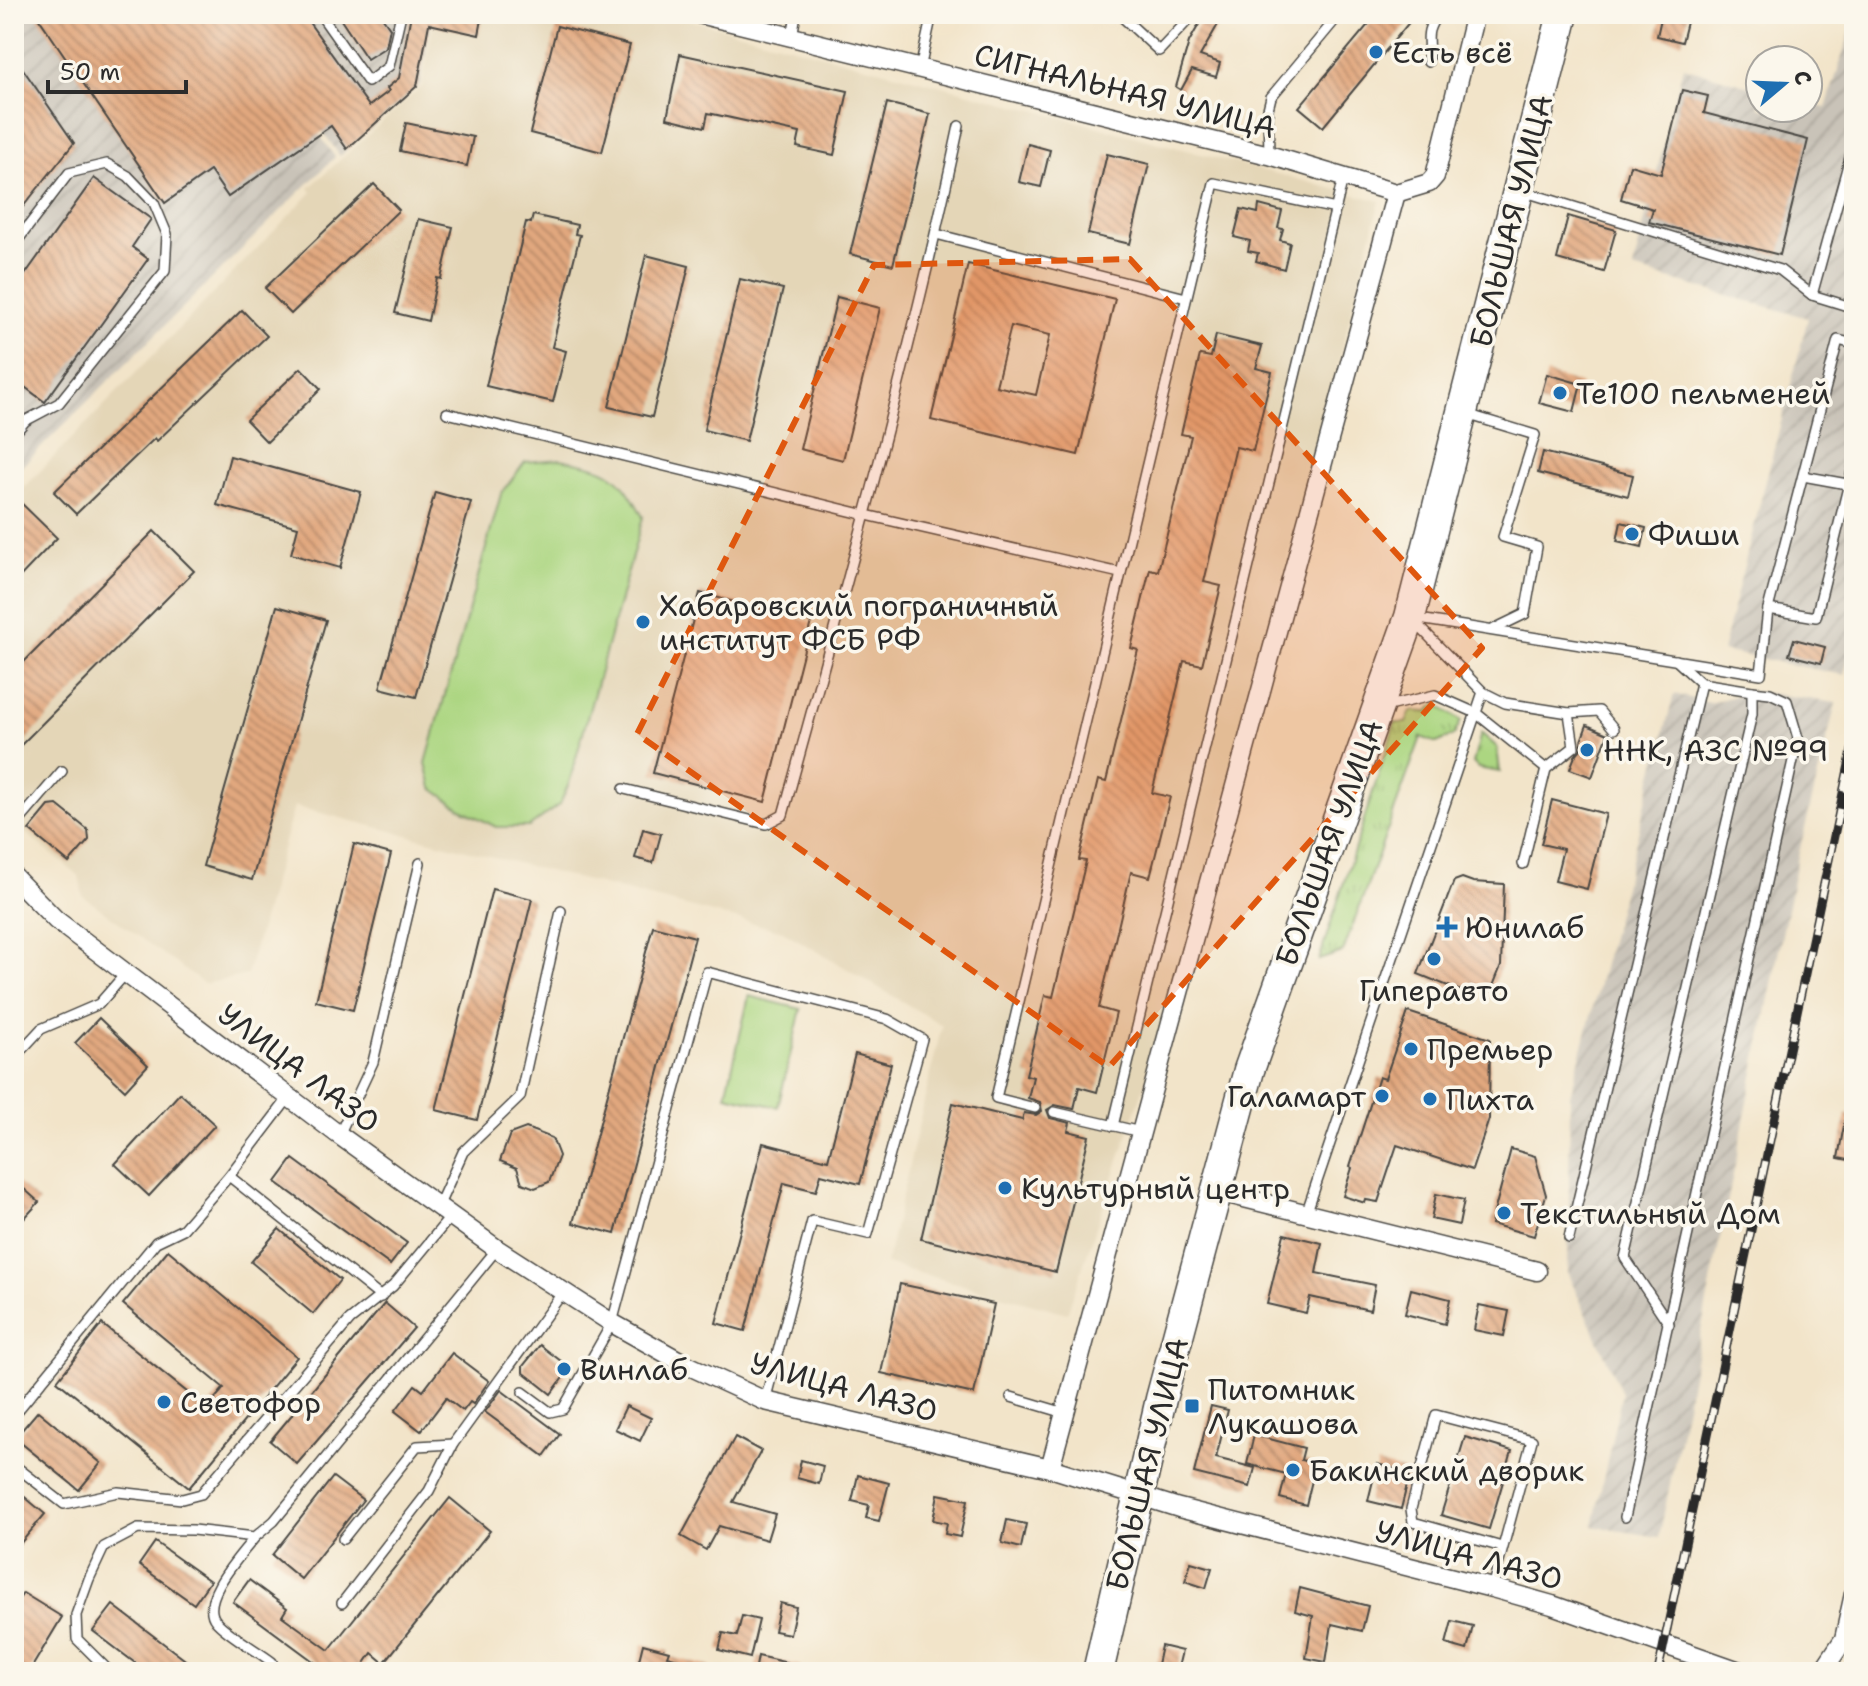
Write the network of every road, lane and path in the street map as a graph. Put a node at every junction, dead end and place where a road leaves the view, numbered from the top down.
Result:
1 (320, 14) edge
2 (401, 14) edge
3 (699, 14) edge
4 (796, 14) edge
5 (932, 14) edge
6 (1119, 14) edge
7 (1194, 14) edge
8 (1340, 14) edge
9 (1438, 14) edge
10 (1475, 14) edge
11 (1563, 14) edge
12 (792, 37) junction
13 (1428, 62) dead end
14 (920, 69) junction
15 (959, 126) dead end
16 (1854, 143) edge
17 (1269, 155) junction
18 (1343, 178) junction
19 (1519, 190) junction
20 (1396, 193) junction
21 (1336, 209) junction
22 (936, 234) junction
23 (14, 245) edge
24 (1812, 295) junction
25 (1186, 298) junction
26 (1854, 308) edge
27 (1854, 344) edge
28 (447, 413) dead end
29 (1463, 413) junction
30 (14, 434) edge
31 (1854, 463) edge
32 (1803, 476) junction
33 (1847, 484) junction
34 (866, 515) junction
35 (1120, 573) junction
36 (1768, 609) junction
37 (1410, 617) junction
38 (1492, 630) junction
39 (1676, 660) junction
40 (1701, 683) junction
41 (1752, 691) junction
42 (1483, 692) junction
43 (1377, 708) junction
44 (1476, 713) junction
45 (1569, 713) junction
46 (1614, 729) dead end
47 (1546, 769) junction
48 (62, 771) dead end
49 (624, 789) dead end
50 (14, 827) edge
51 (420, 863) dead end
52 (1523, 864) dead end
53 (14, 877) edge
54 (561, 911) dead end
55 (126, 973) junction
56 (14, 1058) edge
57 (290, 1096) junction
58 (1035, 1108) dead end
59 (1054, 1112) dead end
60 (1113, 1126) junction
61 (1141, 1132) junction
62 (339, 1135) junction
63 (229, 1176) junction
64 (1216, 1191) junction
65 (445, 1211) junction
66 (1306, 1214) junction
67 (1569, 1238) dead end
68 (497, 1249) junction
69 (1537, 1271) dead end
70 (563, 1292) junction
71 (381, 1297) junction
72 (612, 1323) junction
73 (1669, 1324) junction
74 (523, 1392) dead end
75 (1011, 1397) dead end
76 (765, 1401) junction
77 (1065, 1413) junction
78 (14, 1415) edge
79 (453, 1444) junction
80 (14, 1465) edge
81 (1050, 1468) junction
82 (1138, 1496) junction
83 (1625, 1517) dead end
84 (255, 1537) junction
85 (343, 1539) dead end
86 (1502, 1547) junction
87 (1492, 1588) junction
88 (1854, 1594) edge
89 (342, 1603) dead end
90 (1706, 1666) edge
91 (110, 1672) edge
92 (274, 1672) edge
93 (1098, 1672) edge
94 (1742, 1672) edge
95 (1822, 1672) edge

1 - 2 lane
3 - 12 street, СИГНАЛЬНАЯ УЛИЦА
4 - 12 lane
5 - 14 lane
6 - 7 lane
8 - 17 lane
9 - 13 lane
10 - 20 street
11 - 19 highway, БОЛЬШАЯ УЛИЦА
12 - 14 street, СИГНАЛЬНАЯ УЛИЦА
14 - 17 street, СИГНАЛЬНАЯ УЛИЦА
15 - 22 lane
16 - 24 lane
17 - 18 street, СИГНАЛЬНАЯ УЛИЦА
18 - 20 street, СИГНАЛЬНАЯ УЛИЦА
18 - 21 lane
19 - 24 lane
19 - 29 highway, БОЛЬШАЯ УЛИЦА
20 - 61 street
21 - 25 lane
21 - 60 lane
22 - 25 lane
22 - 34 lane
23 - 30 lane
24 - 26 lane
25 - 35 lane
27 - 32 lane
28 - 34 lane
29 - 37 highway, БОЛЬШАЯ УЛИЦА
29 - 38 lane
31 - 33 lane
32 - 33 lane
32 - 36 lane
33 - 36 lane
34 - 35 lane
34 - 49 lane
35 - 58 lane
36 - 39 lane
37 - 38 lane
37 - 42 lane
37 - 43 highway, БОЛЬШАЯ УЛИЦА
38 - 39 lane
39 - 40 lane
40 - 41 lane
40 - 67 lane
41 - 73 lane
41 - 73 lane
42 - 44 lane
42 - 45 lane
43 - 44 lane
43 - 64 highway, БОЛЬШАЯ УЛИЦА
44 - 47 lane
44 - 66 lane
45 - 46 lane
45 - 47 lane
47 - 52 lane
48 - 50 lane
51 - 62 lane
53 - 55 street, УЛИЦА ЛАЗО
54 - 65 lane
55 - 56 lane
55 - 57 street, УЛИЦА ЛАЗО
57 - 62 street, УЛИЦА ЛАЗО
57 - 63 lane
59 - 60 lane
60 - 61 lane
61 - 77 street
62 - 65 street, УЛИЦА ЛАЗО
63 - 71 lane
63 - 78 lane
64 - 66 street
64 - 82 highway, БОЛЬШАЯ УЛИЦА
65 - 68 street, УЛИЦА ЛАЗО
65 - 71 lane
66 - 69 street
68 - 70 street, УЛИЦА ЛАЗО
68 - 84 lane
70 - 72 street, УЛИЦА ЛАЗО
70 - 79 lane
71 - 80 lane
72 - 74 lane
72 - 76 street, УЛИЦА ЛАЗО
72 - 76 lane
73 - 83 lane
75 - 77 lane
76 - 81 street, УЛИЦА ЛАЗО
77 - 81 street
79 - 85 lane
79 - 89 lane
81 - 82 street, УЛИЦА ЛАЗО
82 - 87 street, УЛИЦА ЛАЗО
82 - 93 highway, БОЛЬШАЯ УЛИЦА
84 - 91 lane
84 - 92 lane
86 - 86 lane
86 - 87 lane
87 - 90 street, УЛИЦА ЛАЗО
88 - 95 street
90 - 94 street, УЛИЦА ЛАЗО

